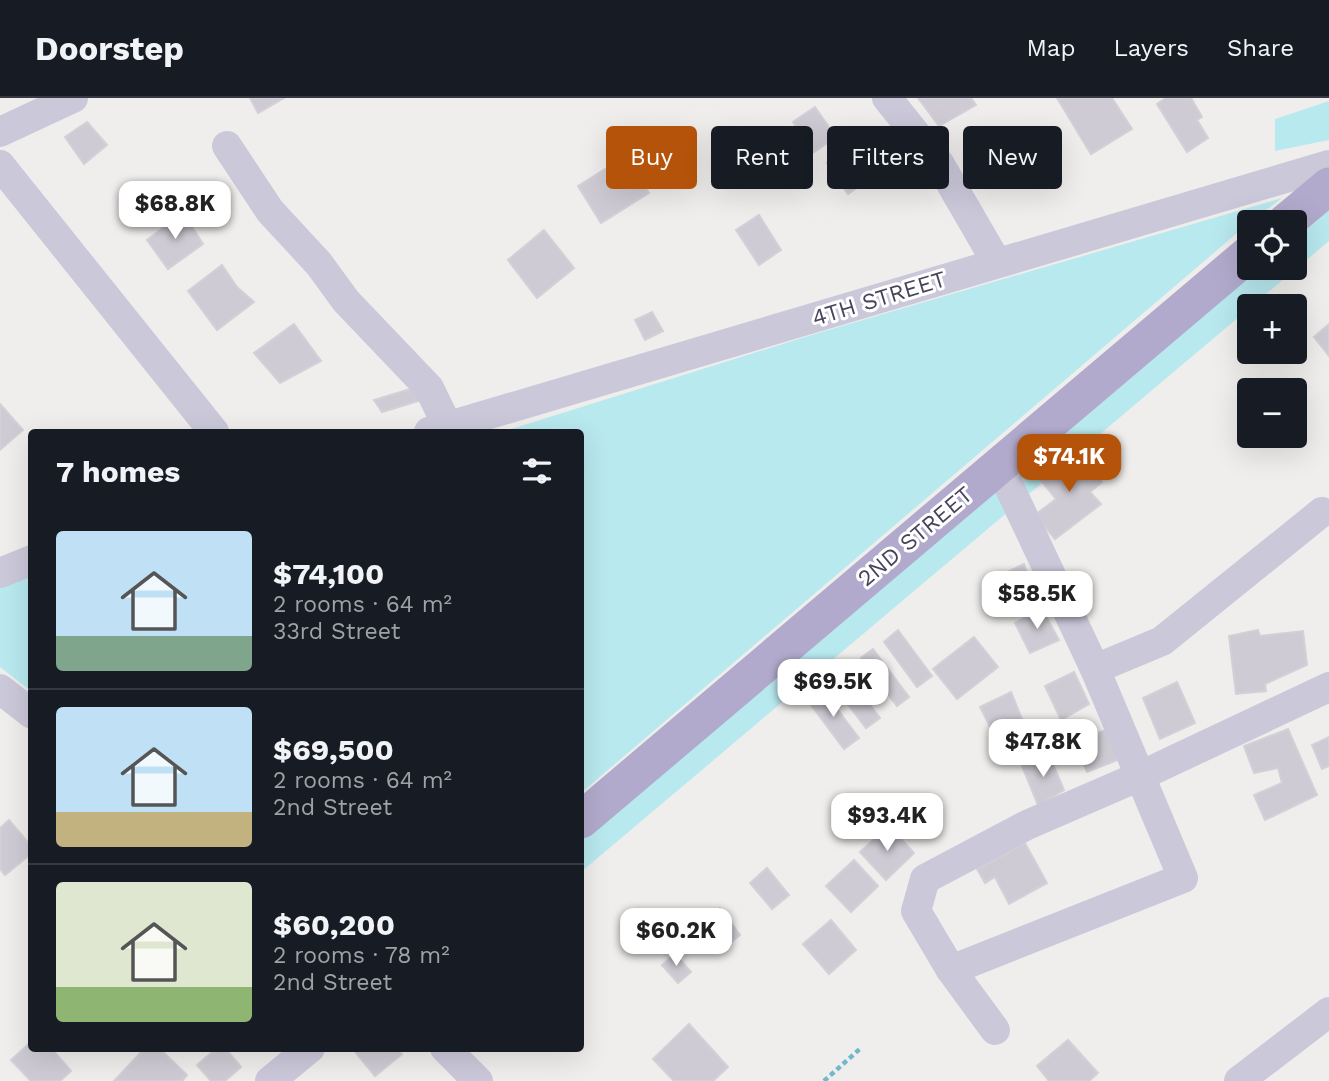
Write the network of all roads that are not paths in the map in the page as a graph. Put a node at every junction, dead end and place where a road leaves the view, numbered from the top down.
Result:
1 (73, 98) edge
2 (887, 98) edge
3 (0, 132) edge
4 (227, 146) dead end
5 (0, 165) edge
6 (1329, 165) edge
7 (1329, 186) edge
8 (1300, 210) edge
9 (997, 263) junction
10 (1237, 264) edge
11 (212, 429) edge
12 (438, 429) edge
13 (441, 429) edge
14 (999, 465) junction
15 (1322, 512) dead end
16 (28, 562) edge
17 (0, 573) edge
18 (1096, 669) junction
19 (1329, 687) edge
20 (0, 689) edge
21 (28, 711) edge
22 (1140, 776) junction
23 (584, 817) edge
24 (951, 970) junction
25 (1329, 1012) edge
26 (995, 1030) dead end
27 (305, 1052) edge
28 (449, 1052) edge
29 (270, 1081) edge
30 (478, 1081) edge
31 (1239, 1081) edge

1 - 3 street
2 - 9 street
4 - 12 street
5 - 11 street
6 - 9 street, 4TH STREET
7 - 8 main road
9 - 13 street, 4TH STREET
10 - 14 main road, 2ND STREET
14 - 18 street
14 - 23 main road, 2ND STREET
15 - 18 street
16 - 17 street
18 - 22 street
19 - 22 street
20 - 21 street
22 - 24 street
22 - 24 street
24 - 26 street
25 - 31 street
27 - 29 street
28 - 30 street

